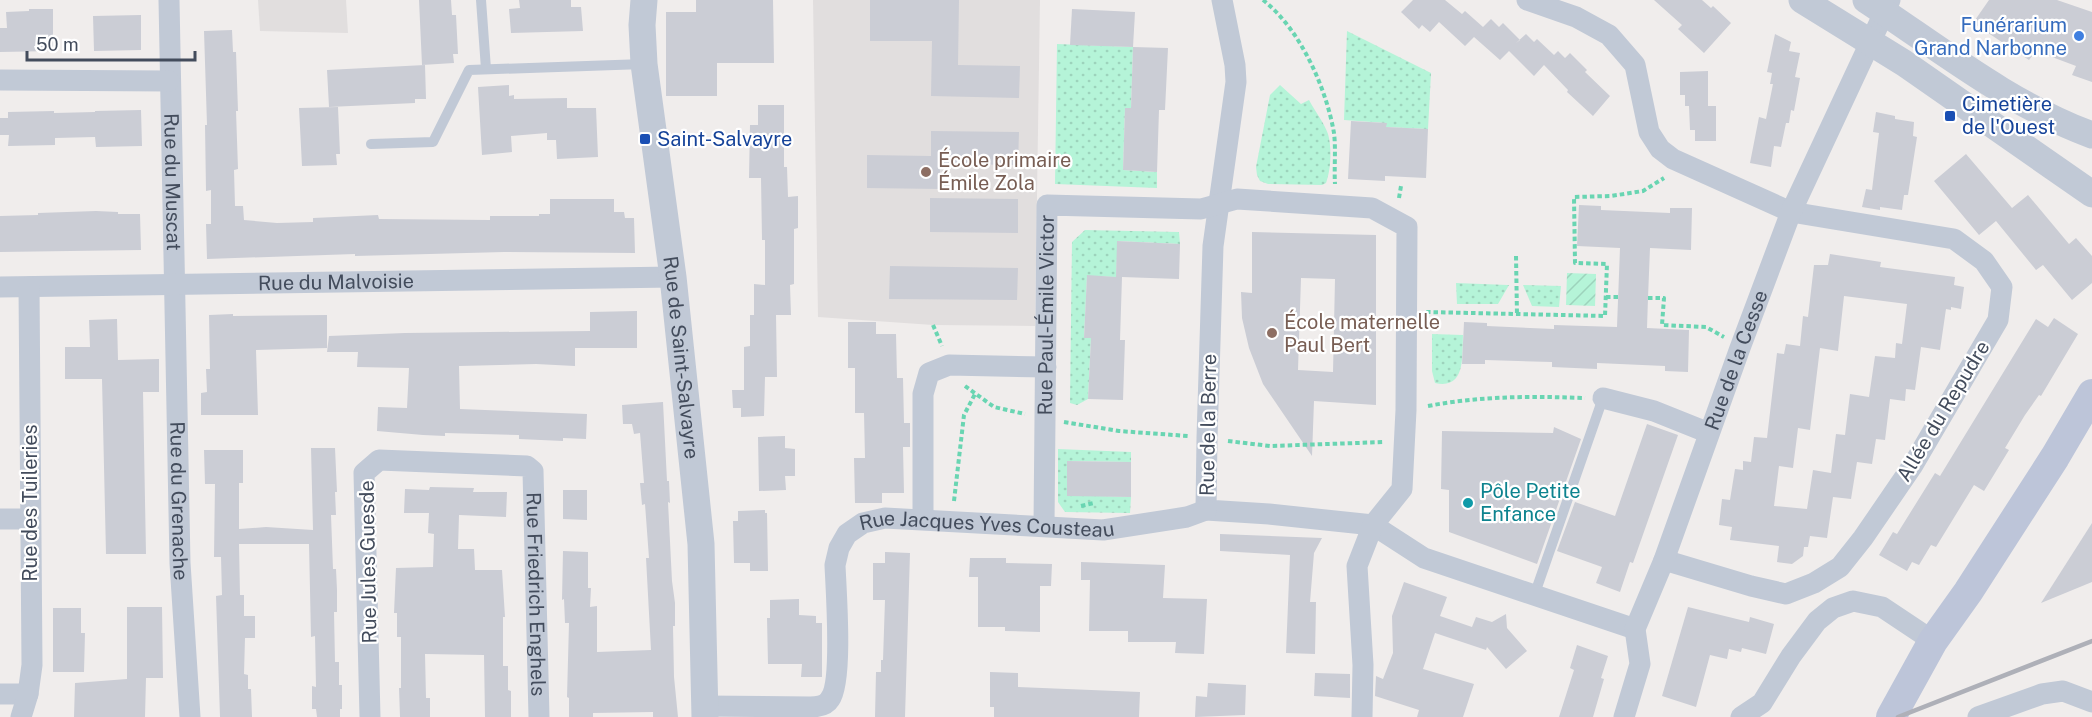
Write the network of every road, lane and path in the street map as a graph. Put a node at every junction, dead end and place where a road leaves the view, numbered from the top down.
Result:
1 (169, 0) edge
2 (481, 0) edge
3 (644, 0) edge
4 (1222, 0) edge
5 (1263, 0) edge
6 (1527, 0) edge
7 (1803, 0) edge
8 (1880, 4) edge
9 (1871, 42) junction
10 (644, 64) junction
11 (486, 69) junction
12 (0, 80) edge
13 (169, 81) junction
14 (2092, 135) edge
15 (371, 144) dead end
16 (1673, 159) junction
17 (2092, 194) edge
18 (1217, 206) junction
19 (1336, 206) junction
20 (1791, 212) junction
21 (1516, 256) dead end
22 (673, 277) junction
23 (174, 284) junction
24 (0, 287) edge
25 (29, 287) junction
26 (1606, 297) junction
27 (1618, 297) dead end
28 (1648, 298) dead end
29 (1407, 312) junction
30 (1517, 315) junction
31 (933, 325) dead end
32 (1740, 348) junction
33 (950, 364) junction
34 (1046, 367) junction
35 (975, 394) junction
36 (2092, 394) edge
37 (1603, 398) junction
38 (1406, 410) junction
39 (1046, 420) junction
40 (2092, 427) edge
41 (1708, 433) junction
42 (1207, 438) junction
43 (1404, 441) junction
44 (533, 471) joint
45 (1206, 510) junction
46 (0, 519) edge
47 (30, 519) junction
48 (923, 519) junction
49 (950, 520) junction
50 (1044, 525) junction
51 (1373, 525) junction
52 (1664, 560) junction
53 (1968, 592) junction
54 (1534, 596) junction
55 (1635, 629) junction
56 (1933, 641) junction
57 (0, 694) edge
58 (28, 694) junction
59 (2092, 702) edge
60 (705, 711) edge
61 (21, 717) edge
62 (190, 717) edge
63 (370, 717) edge
64 (539, 717) edge
65 (1362, 717) edge
66 (1624, 717) edge
67 (1741, 717) edge
68 (1891, 717) edge
69 (1978, 717) edge

1 - 13 street, Rue du Muscat
2 - 11 lane
3 - 10 street, Rue de Saint-Salvayre
4 - 18 street, Rue de la Berre
5 - 19 path
6 - 16 street
7 - 9 street
8 - 9 street, Rue de la Cesse
8 - 14 street
9 - 17 street
9 - 20 street, Rue de la Cesse
10 - 11 lane
10 - 22 street, Rue de Saint-Salvayre
11 - 15 lane
12 - 13 street
13 - 23 street, Rue du Muscat
16 - 20 street, Allée du Repudre
16 - 26 path
18 - 19 street
18 - 34 street, Rue Paul-Émile Victor
18 - 42 street, Rue de la Berre
19 - 29 street
20 - 32 street, Rue de la Cesse
20 - 52 street, Allée du Repudre
21 - 30 path
22 - 23 street, Rue du Malvoisie
22 - 60 street, Rue de Saint-Salvayre
23 - 25 street, Rue du Malvoisie
23 - 62 street, Rue du Grenache
24 - 25 street, Rue du Malvoisie
25 - 47 street, Rue des Tuileries
26 - 27 path
26 - 30 path
28 - 32 path
29 - 30 path
29 - 38 street
31 - 33 path
32 - 41 street, Rue de la Cesse
33 - 34 street
33 - 35 path
33 - 48 street
34 - 39 street, Rue Paul-Émile Victor
35 - 39 path
35 - 49 path
36 - 53 main road
37 - 38 path
37 - 41 street
37 - 54 lane
38 - 43 street
39 - 42 path
39 - 50 street, Rue Paul-Émile Victor
40 - 53 main road
41 - 52 street, Rue de la Cesse
42 - 43 path
42 - 45 street, Rue de la Berre
43 - 51 street
44 - 63 street, Rue Jules Guesde
44 - 64 street, Rue Friedrich Enghels
45 - 50 street, Rue Jacques Yves Cousteau
45 - 51 street, Rue de la Berre
46 - 47 street
47 - 58 street, Rue des Tuileries
48 - 49 street, Rue Jacques Yves Cousteau
48 - 60 street, Rue Jacques Yves Cousteau
49 - 50 street, Rue Jacques Yves Cousteau
51 - 54 street, Rue de la Berre
51 - 65 street
52 - 55 street, Rue de la Cesse
53 - 56 main road
54 - 55 street, Rue de la Berre
55 - 66 street
56 - 67 street
56 - 68 main road
57 - 58 street
58 - 61 street, Rue des Tuileries
59 - 69 street

